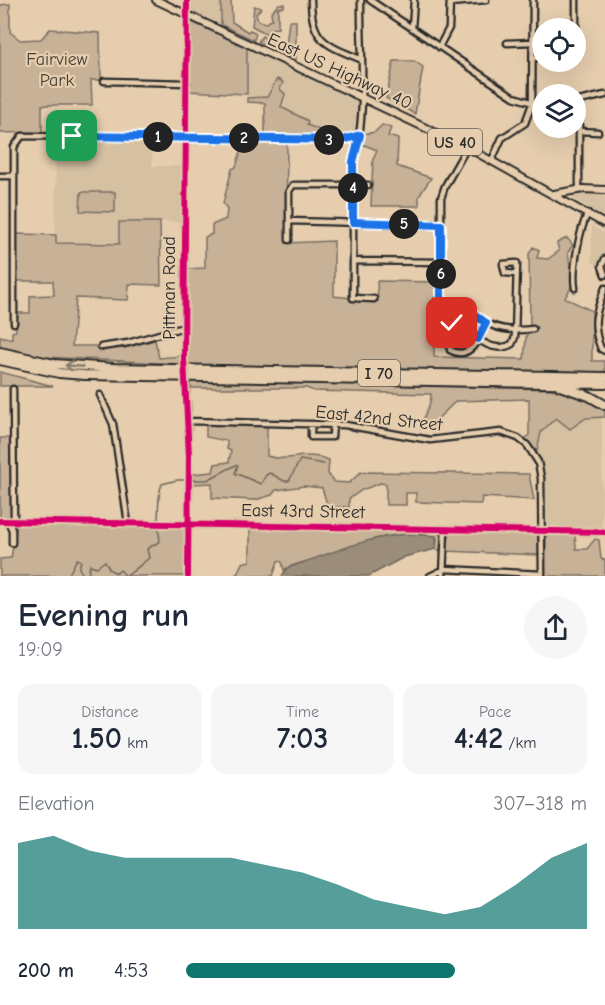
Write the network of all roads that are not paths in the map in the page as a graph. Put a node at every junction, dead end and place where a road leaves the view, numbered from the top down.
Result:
1 (156, 0) edge
2 (187, 0) edge
3 (311, 0) edge
4 (360, 0) edge
5 (370, 0) edge
6 (414, 0) edge
7 (486, 0) edge
8 (533, 0) edge
9 (576, 0) edge
10 (450, 2) edge
11 (188, 15) junction
12 (533, 18) edge
13 (576, 18) edge
14 (412, 28) junction
15 (532, 42) edge
16 (507, 43) dead end
17 (439, 47) junction
18 (360, 59) junction
19 (104, 81) dead end
20 (187, 83) junction
21 (605, 94) edge
22 (361, 99) junction
23 (586, 100) edge
24 (532, 104) joint
25 (586, 131) edge
26 (598, 132) dead end
27 (360, 135) junction
28 (184, 138) junction
29 (579, 138) edge
30 (467, 147) junction
31 (492, 160) junction
32 (0, 176) edge
33 (14, 176) junction
34 (353, 184) junction
35 (368, 185) dead end
36 (576, 190) junction
37 (605, 190) edge
38 (554, 194) junction
39 (571, 204) junction
40 (588, 213) junction
41 (289, 221) junction
42 (353, 222) junction
43 (605, 224) edge
44 (441, 225) junction
45 (289, 240) dead end
46 (605, 260) edge
47 (353, 261) junction
48 (441, 262) junction
49 (604, 272) edge
50 (516, 274) dead end
51 (575, 288) dead end
52 (605, 288) edge
53 (374, 299) dead end
54 (14, 323) dead end
55 (486, 323) junction
56 (184, 327) junction
57 (533, 329) dead end
58 (515, 331) junction
59 (478, 339) junction
60 (100, 347) dead end
61 (603, 350) edge
62 (0, 352) edge
63 (0, 360) edge
64 (605, 376) edge
65 (550, 383) junction
66 (605, 384) edge
67 (14, 389) dead end
68 (100, 395) dead end
69 (605, 405) edge
70 (188, 421) junction
71 (311, 424) junction
72 (333, 424) junction
73 (0, 521) edge
74 (11, 521) junction
75 (128, 523) junction
76 (188, 524) junction
77 (445, 529) junction
78 (542, 531) junction
79 (605, 532) edge
80 (12, 543) dead end
81 (445, 569) junction
82 (542, 575) edge
83 (188, 576) edge
84 (430, 576) edge
85 (443, 576) edge

1 - 11 main road, East US Highway 40 / US 40
2 - 11 street, Pittman Road
3 - 18 street
4 - 18 street
5 - 14 street
6 - 14 street
7 - 10 street
8 - 12 street
9 - 13 street
10 - 17 street
11 - 20 street, Pittman Road
11 - 22 main road, East US Highway 40 / US 40
14 - 17 street
15 - 16 street
17 - 24 street
18 - 22 street
19 - 20 street
20 - 28 street, Pittman Road
21 - 23 street
22 - 27 street
22 - 30 main road, East US Highway 40 / US 40
24 - 31 street
25 - 26 street
27 - 28 street
27 - 34 street
28 - 33 street
28 - 56 street, Pittman Road
29 - 36 street
30 - 31 main road, East US Highway 40 / US 40
30 - 44 street
31 - 38 main road, East US Highway 40 / US 40
32 - 33 street
33 - 54 street
34 - 35 street
34 - 41 street
34 - 42 street
36 - 37 main road
36 - 38 main road
36 - 39 main road
38 - 39 main road, East US Highway 40 / US 40
39 - 40 main road, East US Highway 40 / US 40
40 - 43 main road, East US Highway 40 / US 40
40 - 51 street
41 - 42 street
41 - 45 street
42 - 44 street
42 - 47 street
44 - 48 street
46 - 49 street
47 - 48 street
47 - 53 street
48 - 55 street
50 - 58 street
52 - 61 street
55 - 58 street
55 - 59 street
56 - 60 street
56 - 70 street, Pittman Road, bridge
57 - 58 street
58 - 59 street
59 - 59 street
64 -> 62 highway, I 70
63 - 65 highway, I 70
65 - 66 highway, I 70
65 - 69 highway
67 - 74 street
68 - 75 street
70 - 71 street, East 42nd Street
70 - 76 street, Pittman Road
71 - 72 street, East 42nd Street
71 - 72 street
72 - 78 street, East 42nd Street
73 - 74 street, East 43rd Street
74 - 75 street, East 43rd Street
74 - 80 street
75 - 76 street, East 43rd Street
76 - 77 street, East 43rd Street
76 - 83 street, Pittman Road
77 - 78 street, East 43rd Street
77 - 81 street
78 - 79 street, East 43rd Street
78 - 82 street, East 42nd Street
81 - 82 street
81 - 84 street
81 - 85 street

